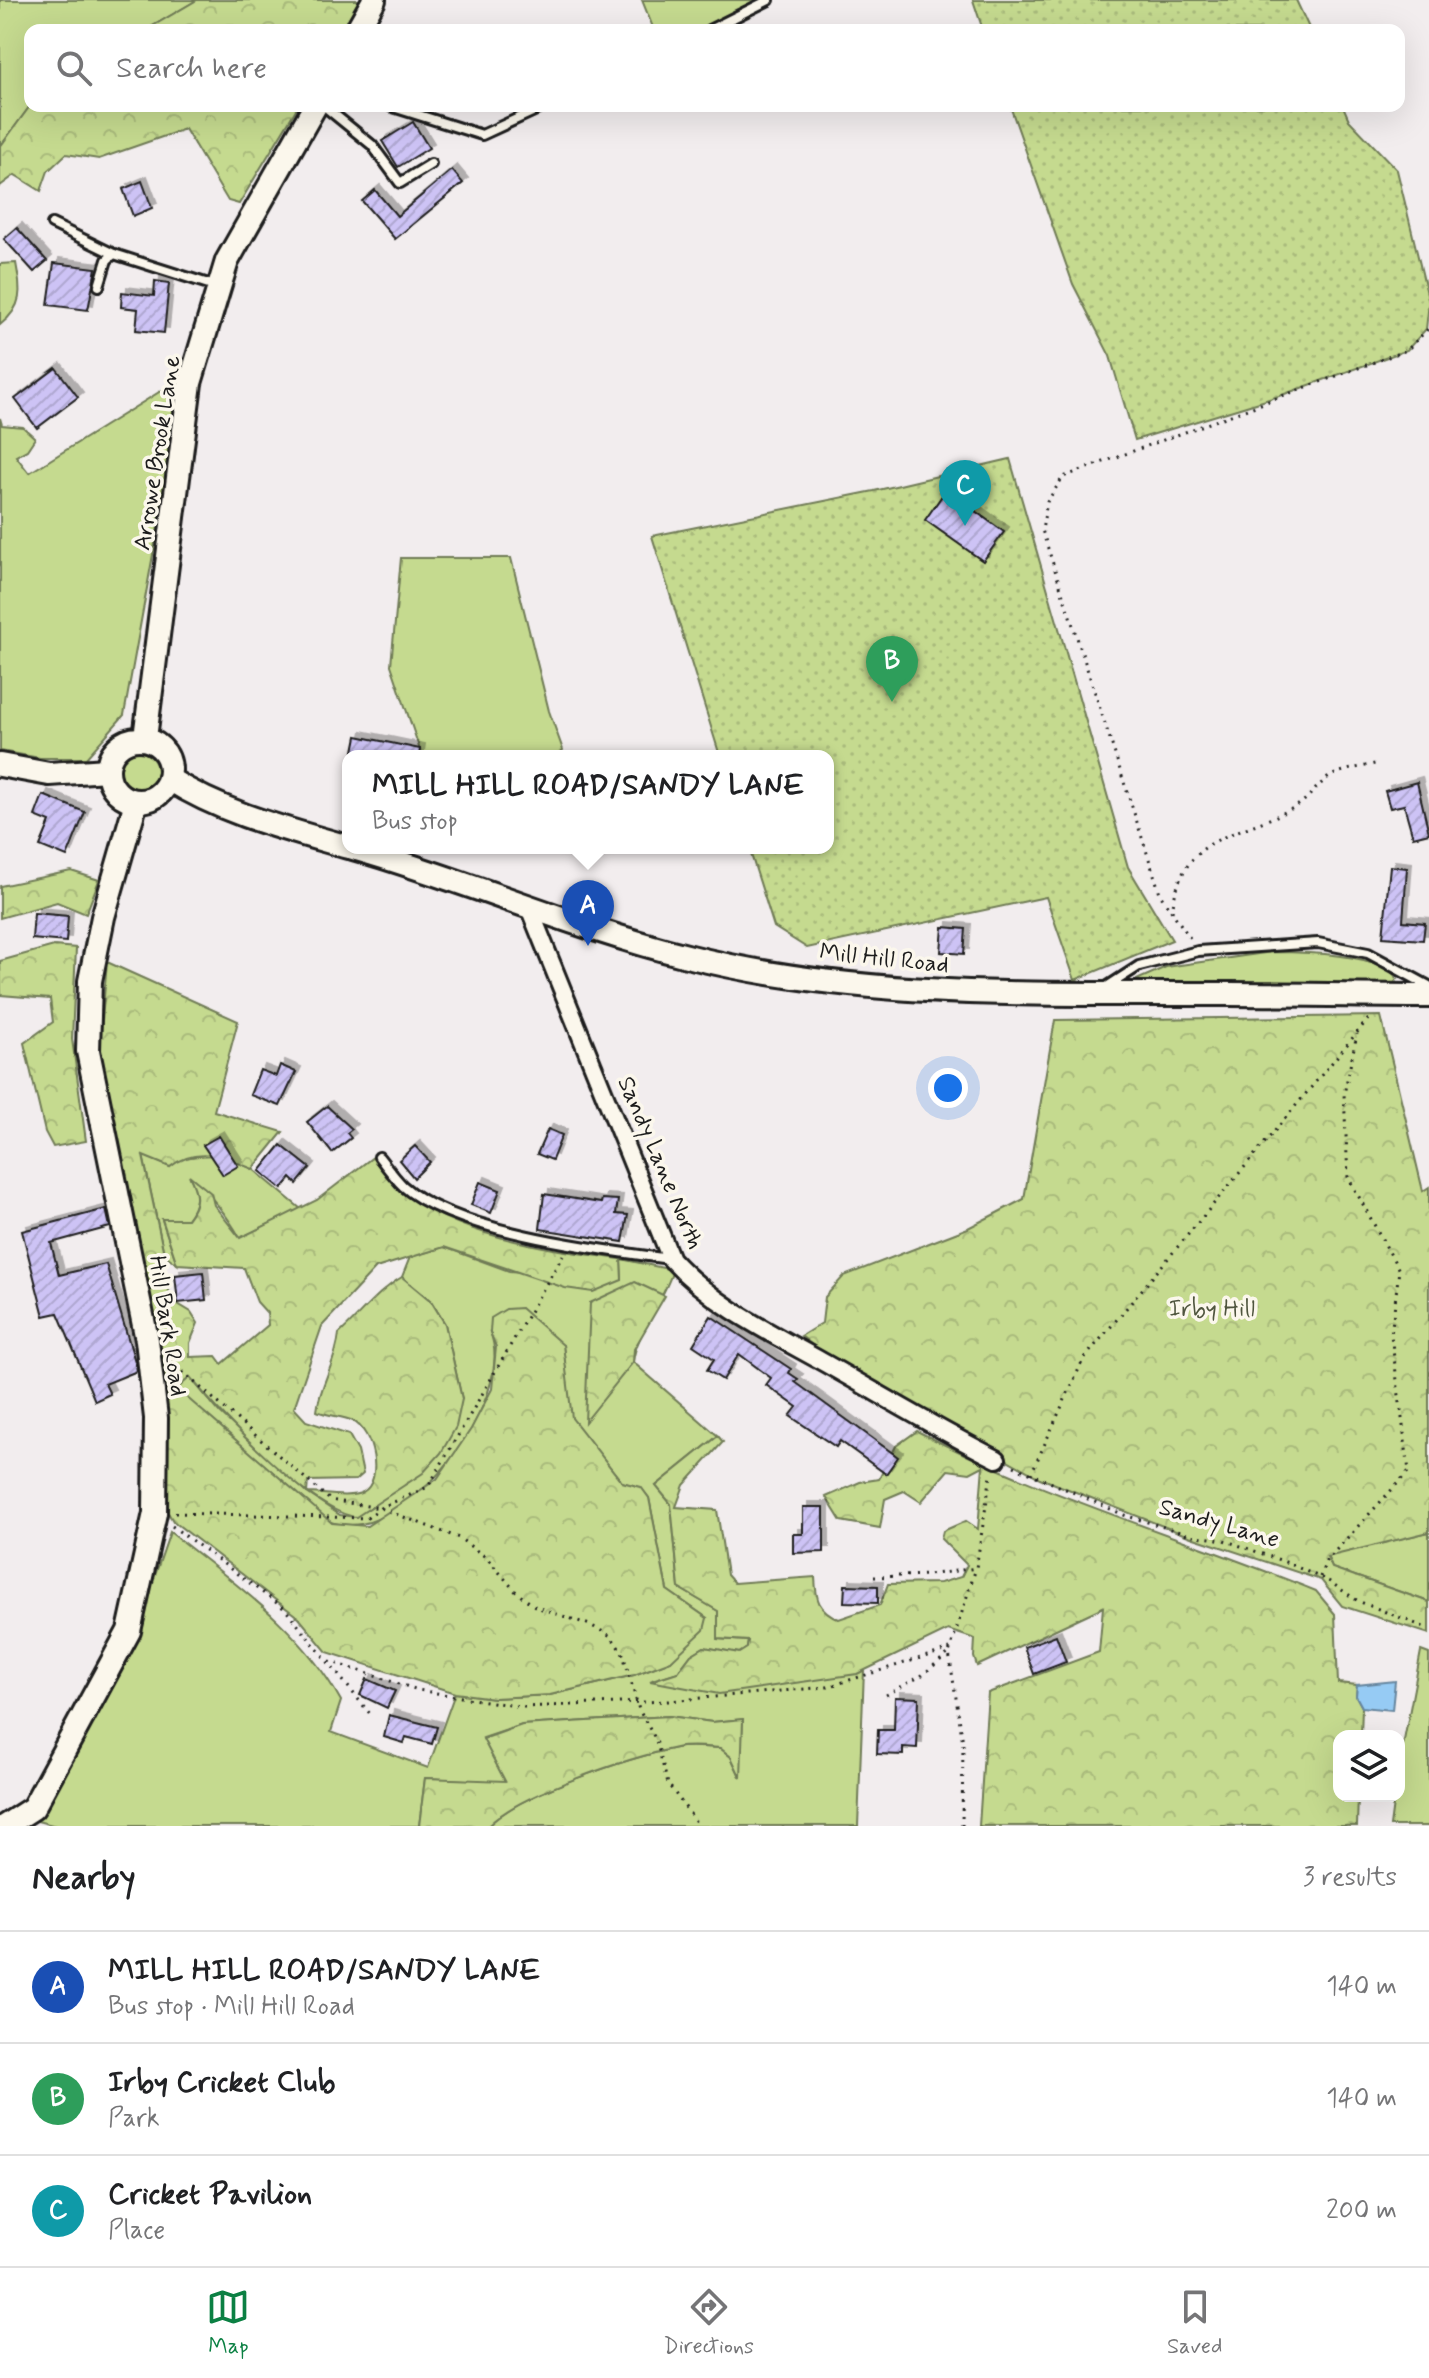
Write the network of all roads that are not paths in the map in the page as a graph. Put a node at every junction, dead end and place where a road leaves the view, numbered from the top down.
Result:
1 (374, 0) edge
2 (769, 0) edge
3 (360, 24) edge
4 (721, 24) edge
5 (312, 112) edge
6 (331, 112) edge
7 (409, 112) edge
8 (532, 112) edge
9 (431, 164) dead end
10 (52, 224) dead end
11 (114, 254) junction
12 (99, 286) dead end
13 (219, 287) junction
14 (145, 738) junction
15 (0, 765) edge
16 (107, 770) junction
17 (169, 779) junction
18 (136, 802) junction
19 (342, 844) edge
20 (376, 854) edge
21 (530, 910) junction
22 (1429, 986) edge
23 (1095, 995) junction
24 (1429, 996) edge
25 (379, 1157) dead end
26 (671, 1259) junction
27 (997, 1459) road end
28 (5, 1826) edge

1 - 3 street
2 - 4 lane
5 - 13 street, Arrowe Brook Lane
6 - 9 lane
7 - 8 lane
10 - 11 lane
11 - 12 lane
11 - 13 lane
13 - 14 street, Arrowe Brook Lane
14 - 16 street
14 - 17 street
15 - 16 street
16 - 18 street
17 - 18 street
17 - 19 street, Mill Hill Road
18 - 28 street, Hill Bark Road
20 - 21 street, Mill Hill Road
21 - 23 street, Mill Hill Road
21 - 26 street, Sandy Lane North
22 - 23 lane
23 - 24 street, Mill Hill Road
25 - 26 lane
26 - 27 street, Sandy Lane North

